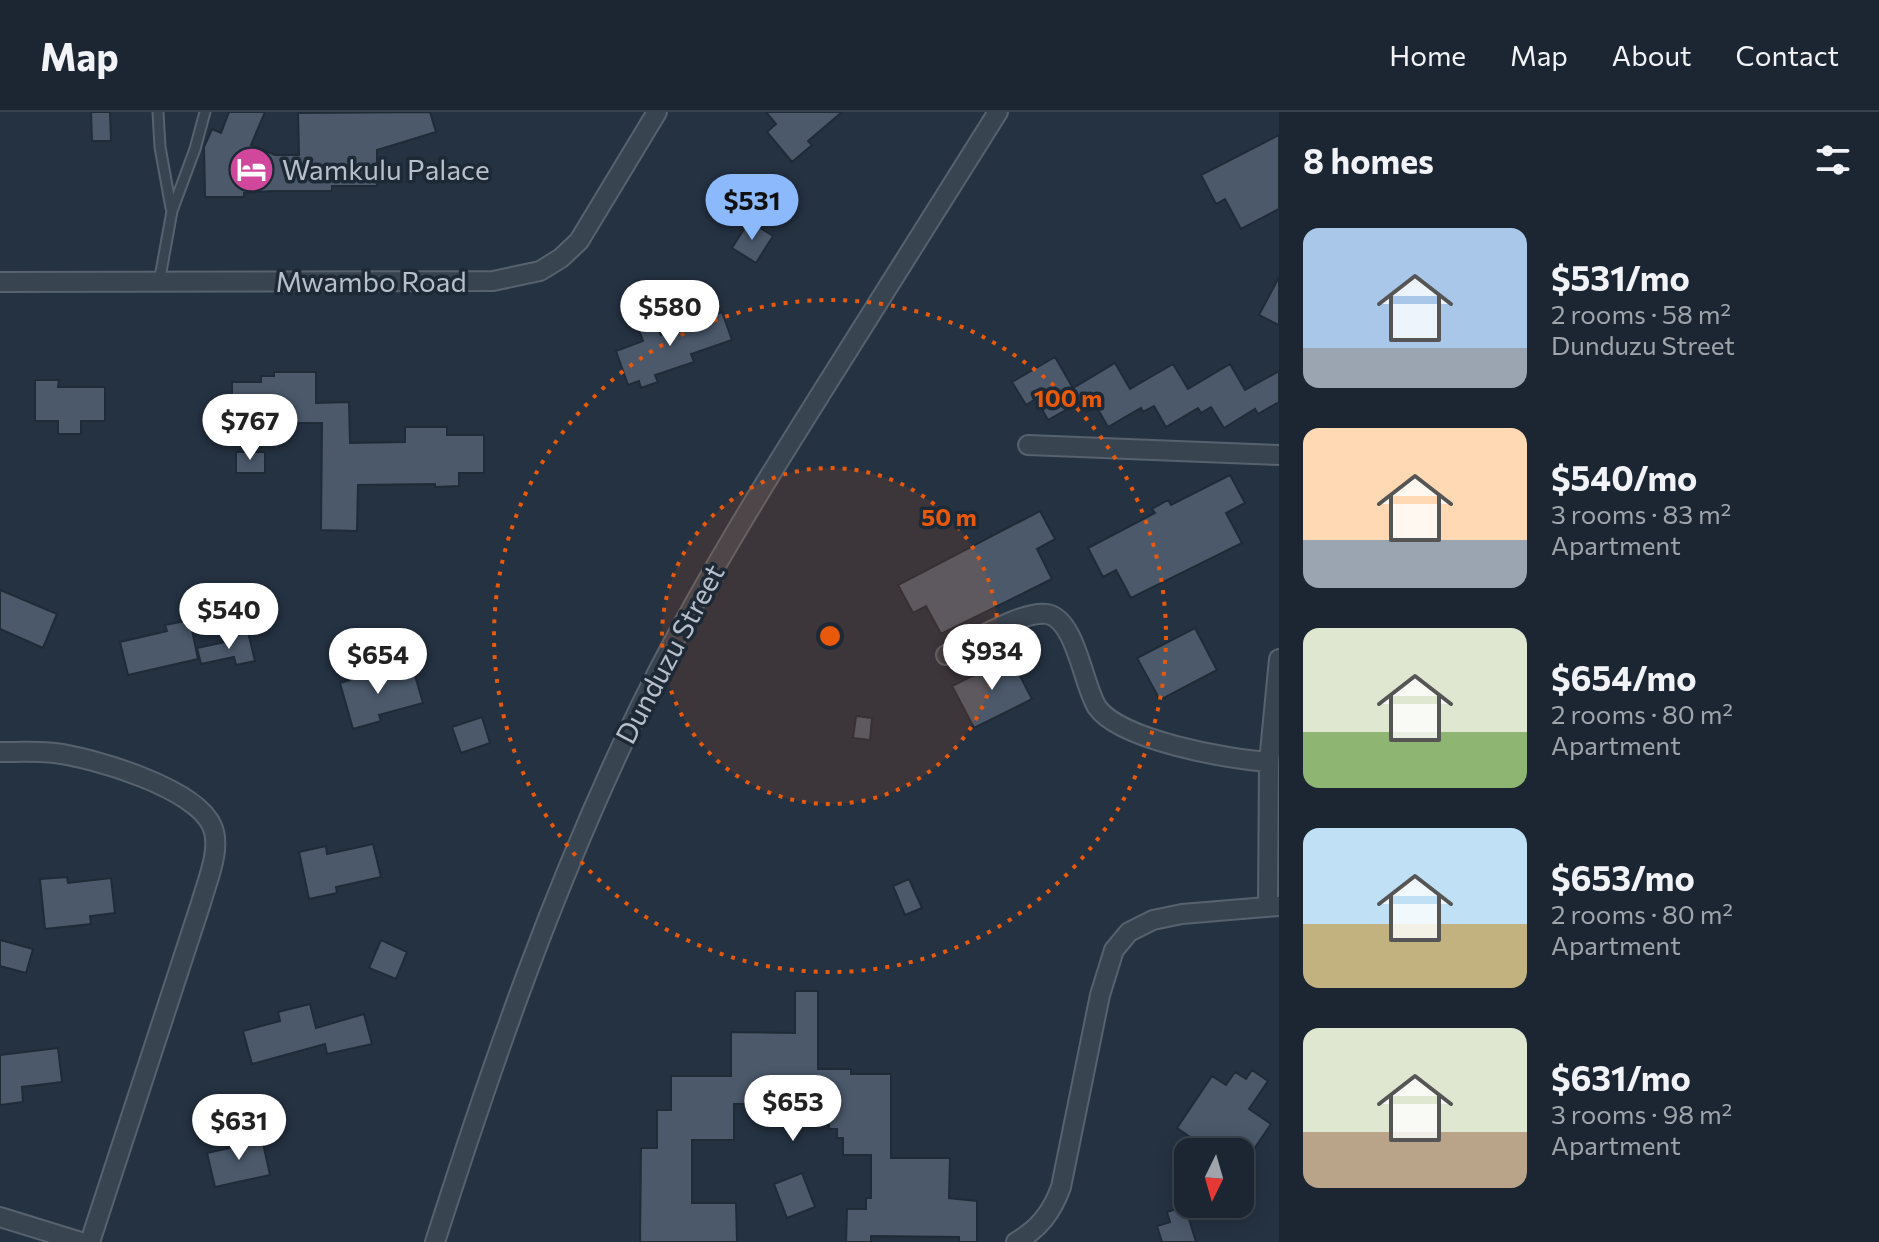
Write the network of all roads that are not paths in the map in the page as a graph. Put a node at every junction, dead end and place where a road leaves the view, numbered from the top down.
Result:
1 (158, 112) edge
2 (205, 112) edge
3 (657, 112) edge
4 (998, 112) edge
5 (172, 211) junction
6 (0, 282) edge
7 (159, 283) junction
8 (1028, 445) dead end
9 (1279, 455) edge
10 (946, 655) dead end
11 (1279, 659) edge
12 (0, 752) edge
13 (1269, 762) junction
14 (1274, 906) edge
15 (0, 1217) edge
16 (81, 1242) edge
17 (90, 1242) edge
18 (435, 1242) edge
19 (1016, 1242) edge

1 - 5 lane
2 - 5 lane
3 - 7 street, Mwambo Road
4 - 18 street, Dunduzu Street
5 - 7 lane
6 - 7 street, Mwambo Road
8 - 9 street
10 - 13 street
11 - 13 street
12 - 17 street
13 - 14 street
14 - 19 street
15 - 16 street

